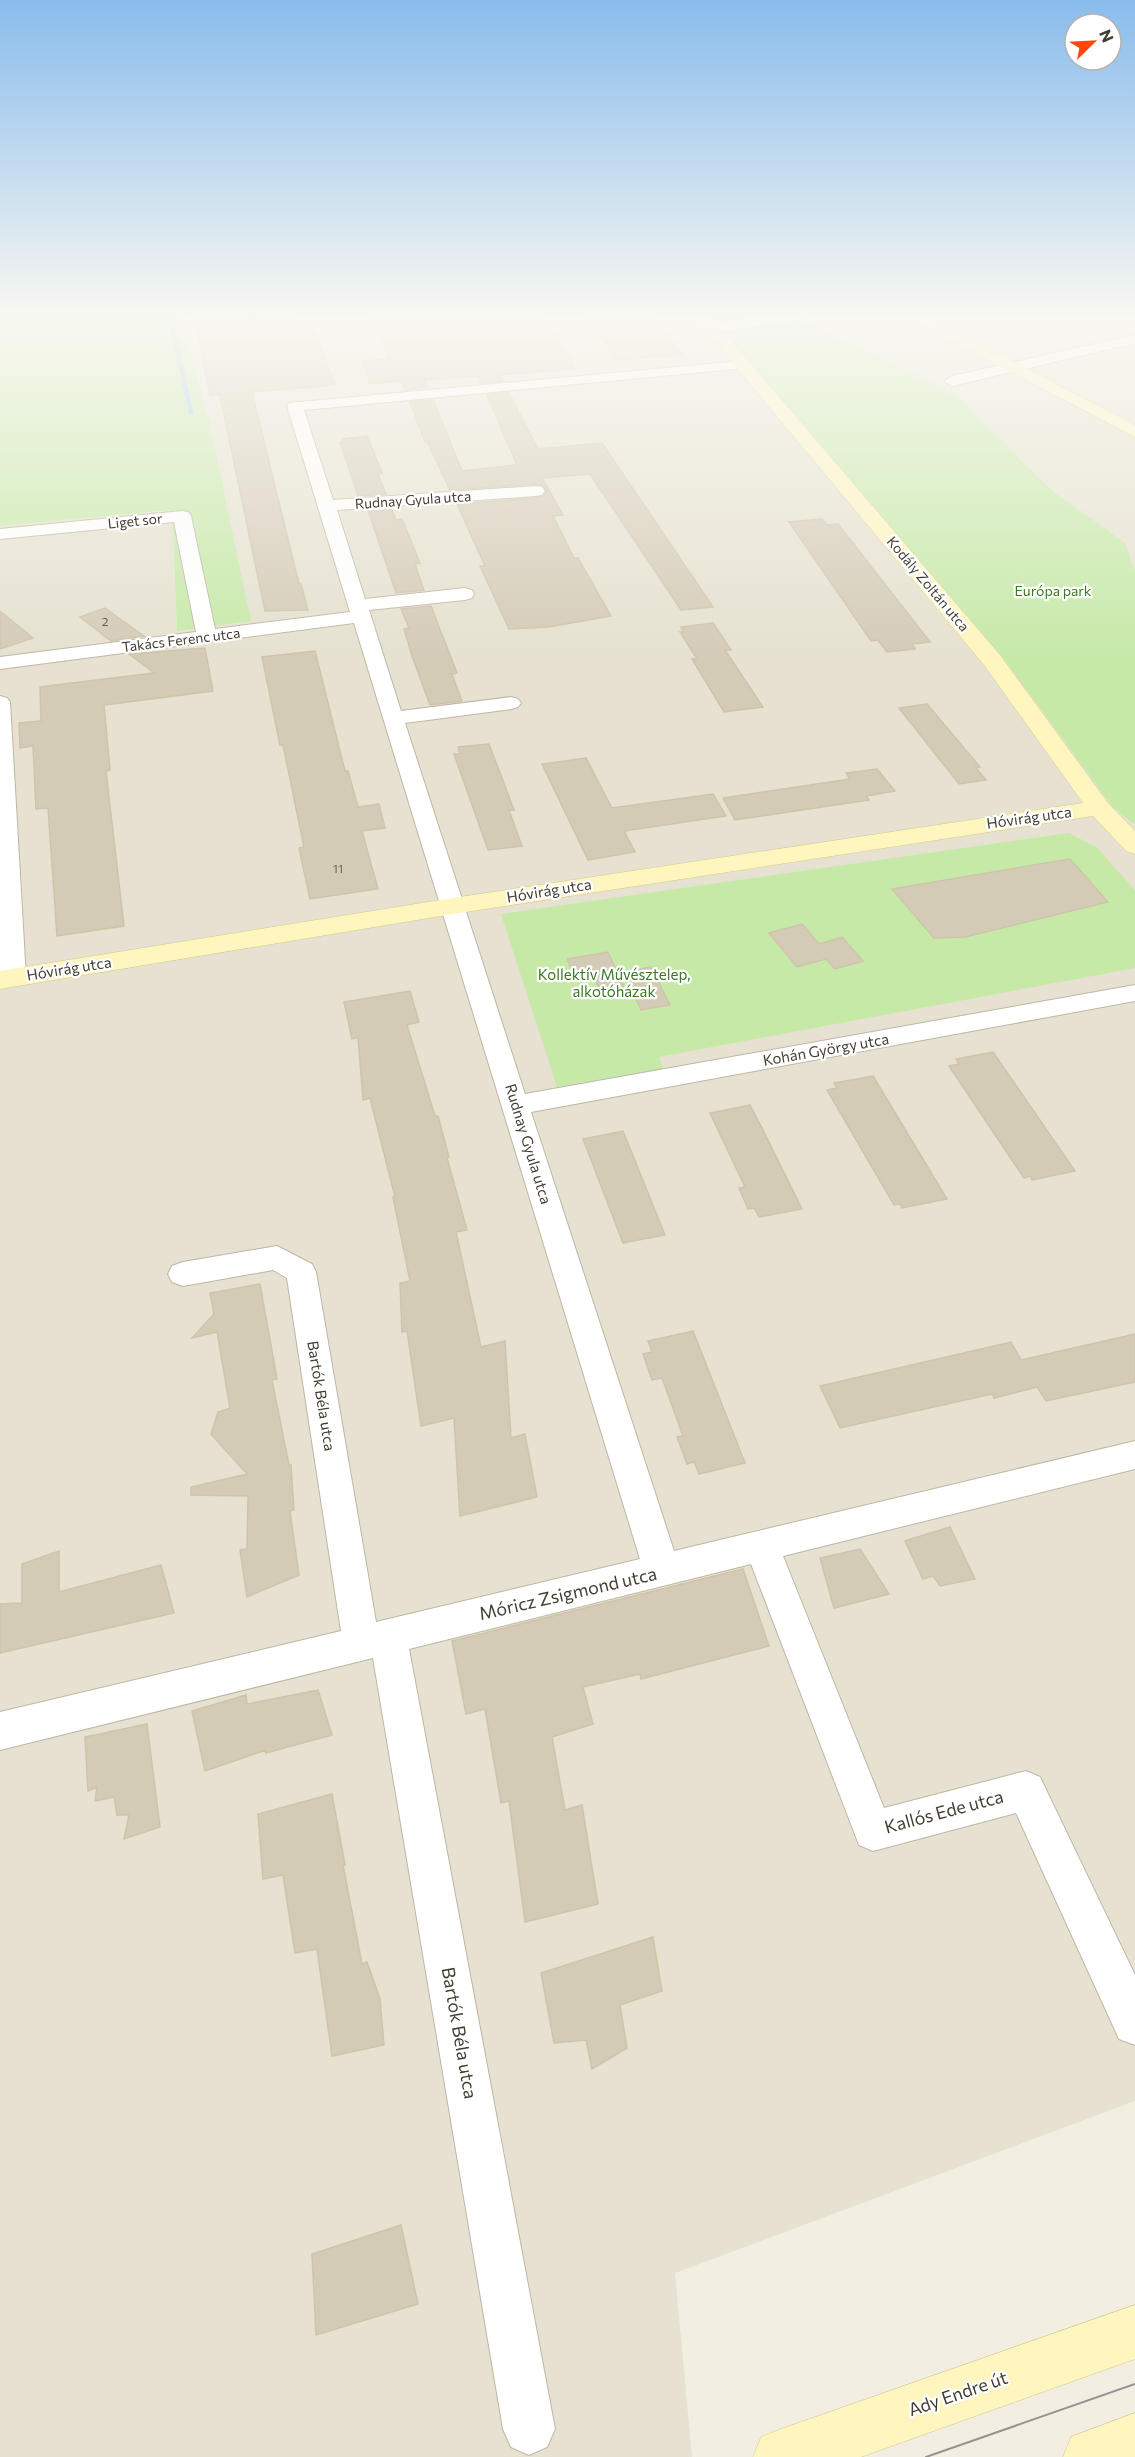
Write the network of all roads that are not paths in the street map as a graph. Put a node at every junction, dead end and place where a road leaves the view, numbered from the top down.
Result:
1 (302, 429) edge
2 (795, 429) edge
3 (536, 491) dead end
4 (326, 506) junction
5 (0, 534) edge
6 (465, 594) dead end
7 (359, 611) junction
8 (207, 637) junction
9 (0, 663) edge
10 (0, 702) edge
11 (511, 703) dead end
12 (393, 718) junction
13 (1099, 808) junction
14 (1135, 846) edge
15 (453, 906) junction
16 (6, 979) edge
17 (1135, 993) edge
18 (516, 1105) junction
19 (183, 1274) dead end
20 (1135, 1455) edge
21 (762, 1546) junction
22 (662, 1571) junction
23 (375, 1639) junction
24 (0, 1731) edge
25 (1135, 2023) edge
26 (1135, 2332) edge
27 (529, 2429) dead end
28 (1135, 2441) edge
29 (781, 2457) edge
30 (1091, 2457) edge

1 - 4 street, Rudnay Gyula utca
2 - 13 street, Kodály Zoltán utca
3 - 4 street, Rudnay Gyula utca
4 - 7 street, Rudnay Gyula utca
5 - 8 street, Liget sor
6 - 7 street
7 - 8 street, Takács Ferenc utca
7 - 12 street, Rudnay Gyula utca
8 - 9 street, Takács Ferenc utca
10 - 16 street
11 - 12 street
12 - 15 street, Rudnay Gyula utca
13 - 14 street, Kodály Zoltán utca
13 - 15 street, Hóvirág utca
15 - 16 street, Hóvirág utca
15 - 18 street, Rudnay Gyula utca
17 - 18 street, Kohán György utca
18 - 22 street, Rudnay Gyula utca
19 - 23 street, Bartók Béla utca
20 - 21 street, Móricz Zsigmond utca
21 - 22 street, Móricz Zsigmond utca
21 - 25 street, Kallós Ede utca
22 - 23 street, Móricz Zsigmond utca
23 - 24 street, Móricz Zsigmond utca
23 - 27 street, Bartók Béla utca
26 - 29 street, Ady Endre út
28 - 30 street

